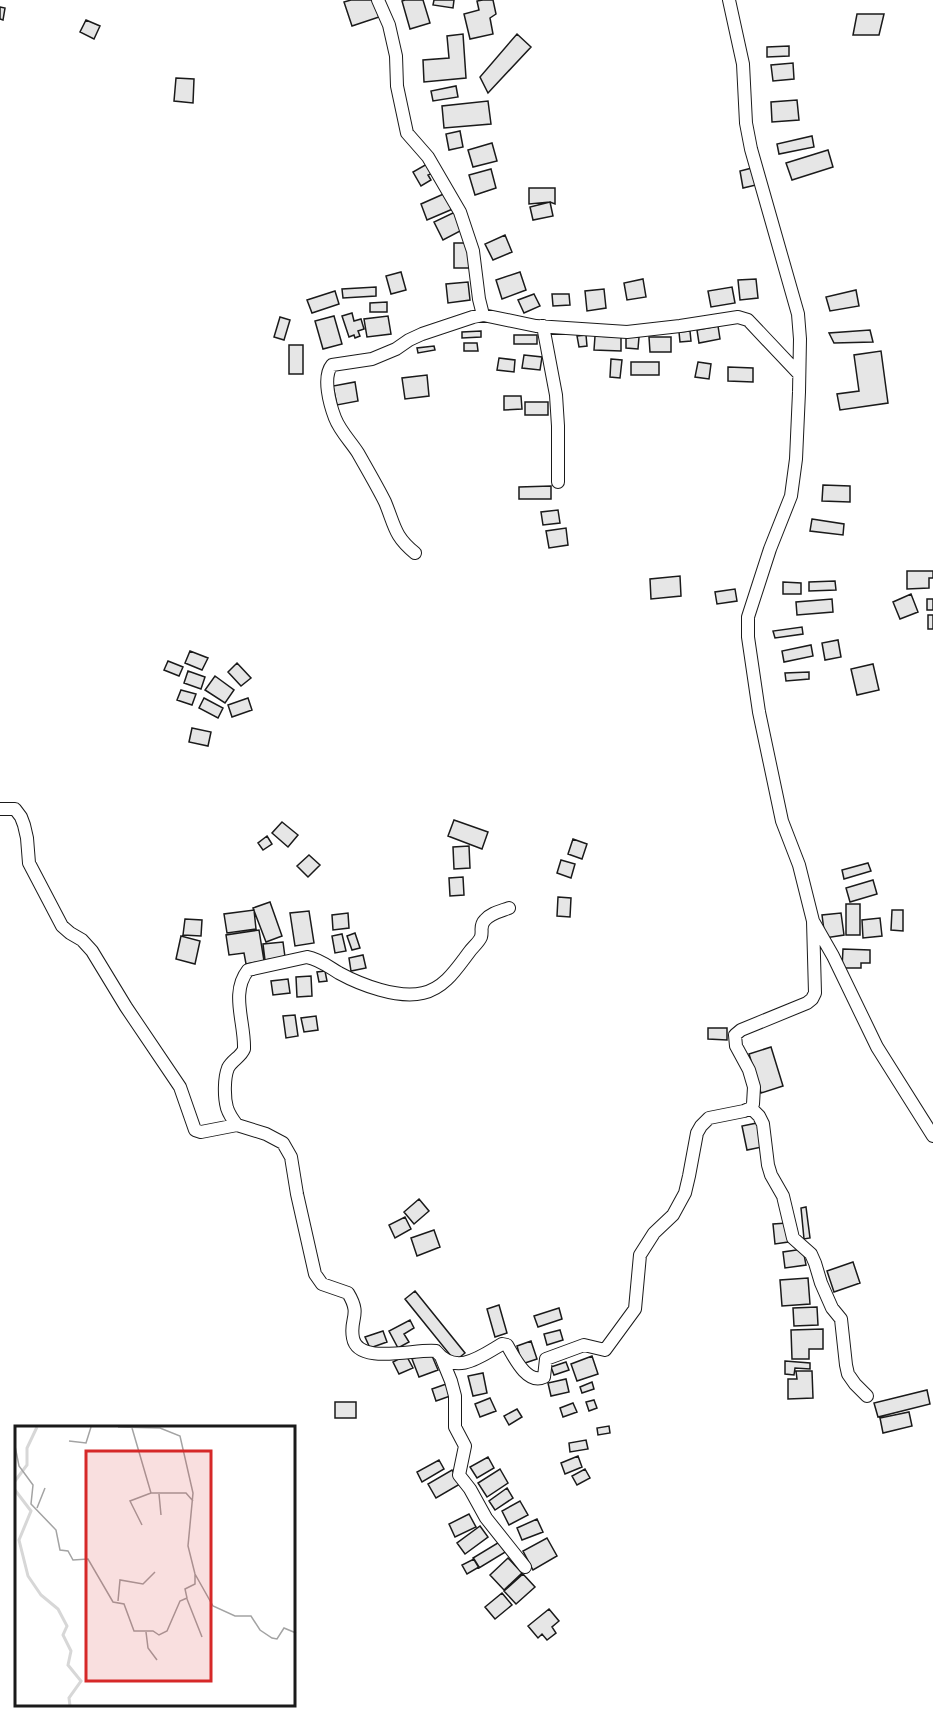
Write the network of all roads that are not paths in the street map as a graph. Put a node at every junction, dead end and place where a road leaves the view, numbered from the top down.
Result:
1 (378, 0) edge
2 (729, 0) edge
3 (483, 315) junction
4 (543, 326) junction
5 (799, 374) junction
6 (558, 482) dead end
7 (415, 553) dead end
8 (0, 809) edge
9 (509, 908) dead end
10 (813, 921) junction
11 (751, 1108) junction
12 (237, 1125) junction
13 (933, 1136) edge
14 (442, 1359) junction
15 (867, 1396) dead end
16 (525, 1567) dead end

1 - 3 street
2 - 5 street
3 - 4 street
3 - 7 street
4 - 5 street
4 - 6 street
5 - 10 street
8 - 12 street
9 - 12 street
10 - 11 street
10 - 13 street
11 - 14 street
11 - 15 street
12 - 14 street
14 - 16 street

